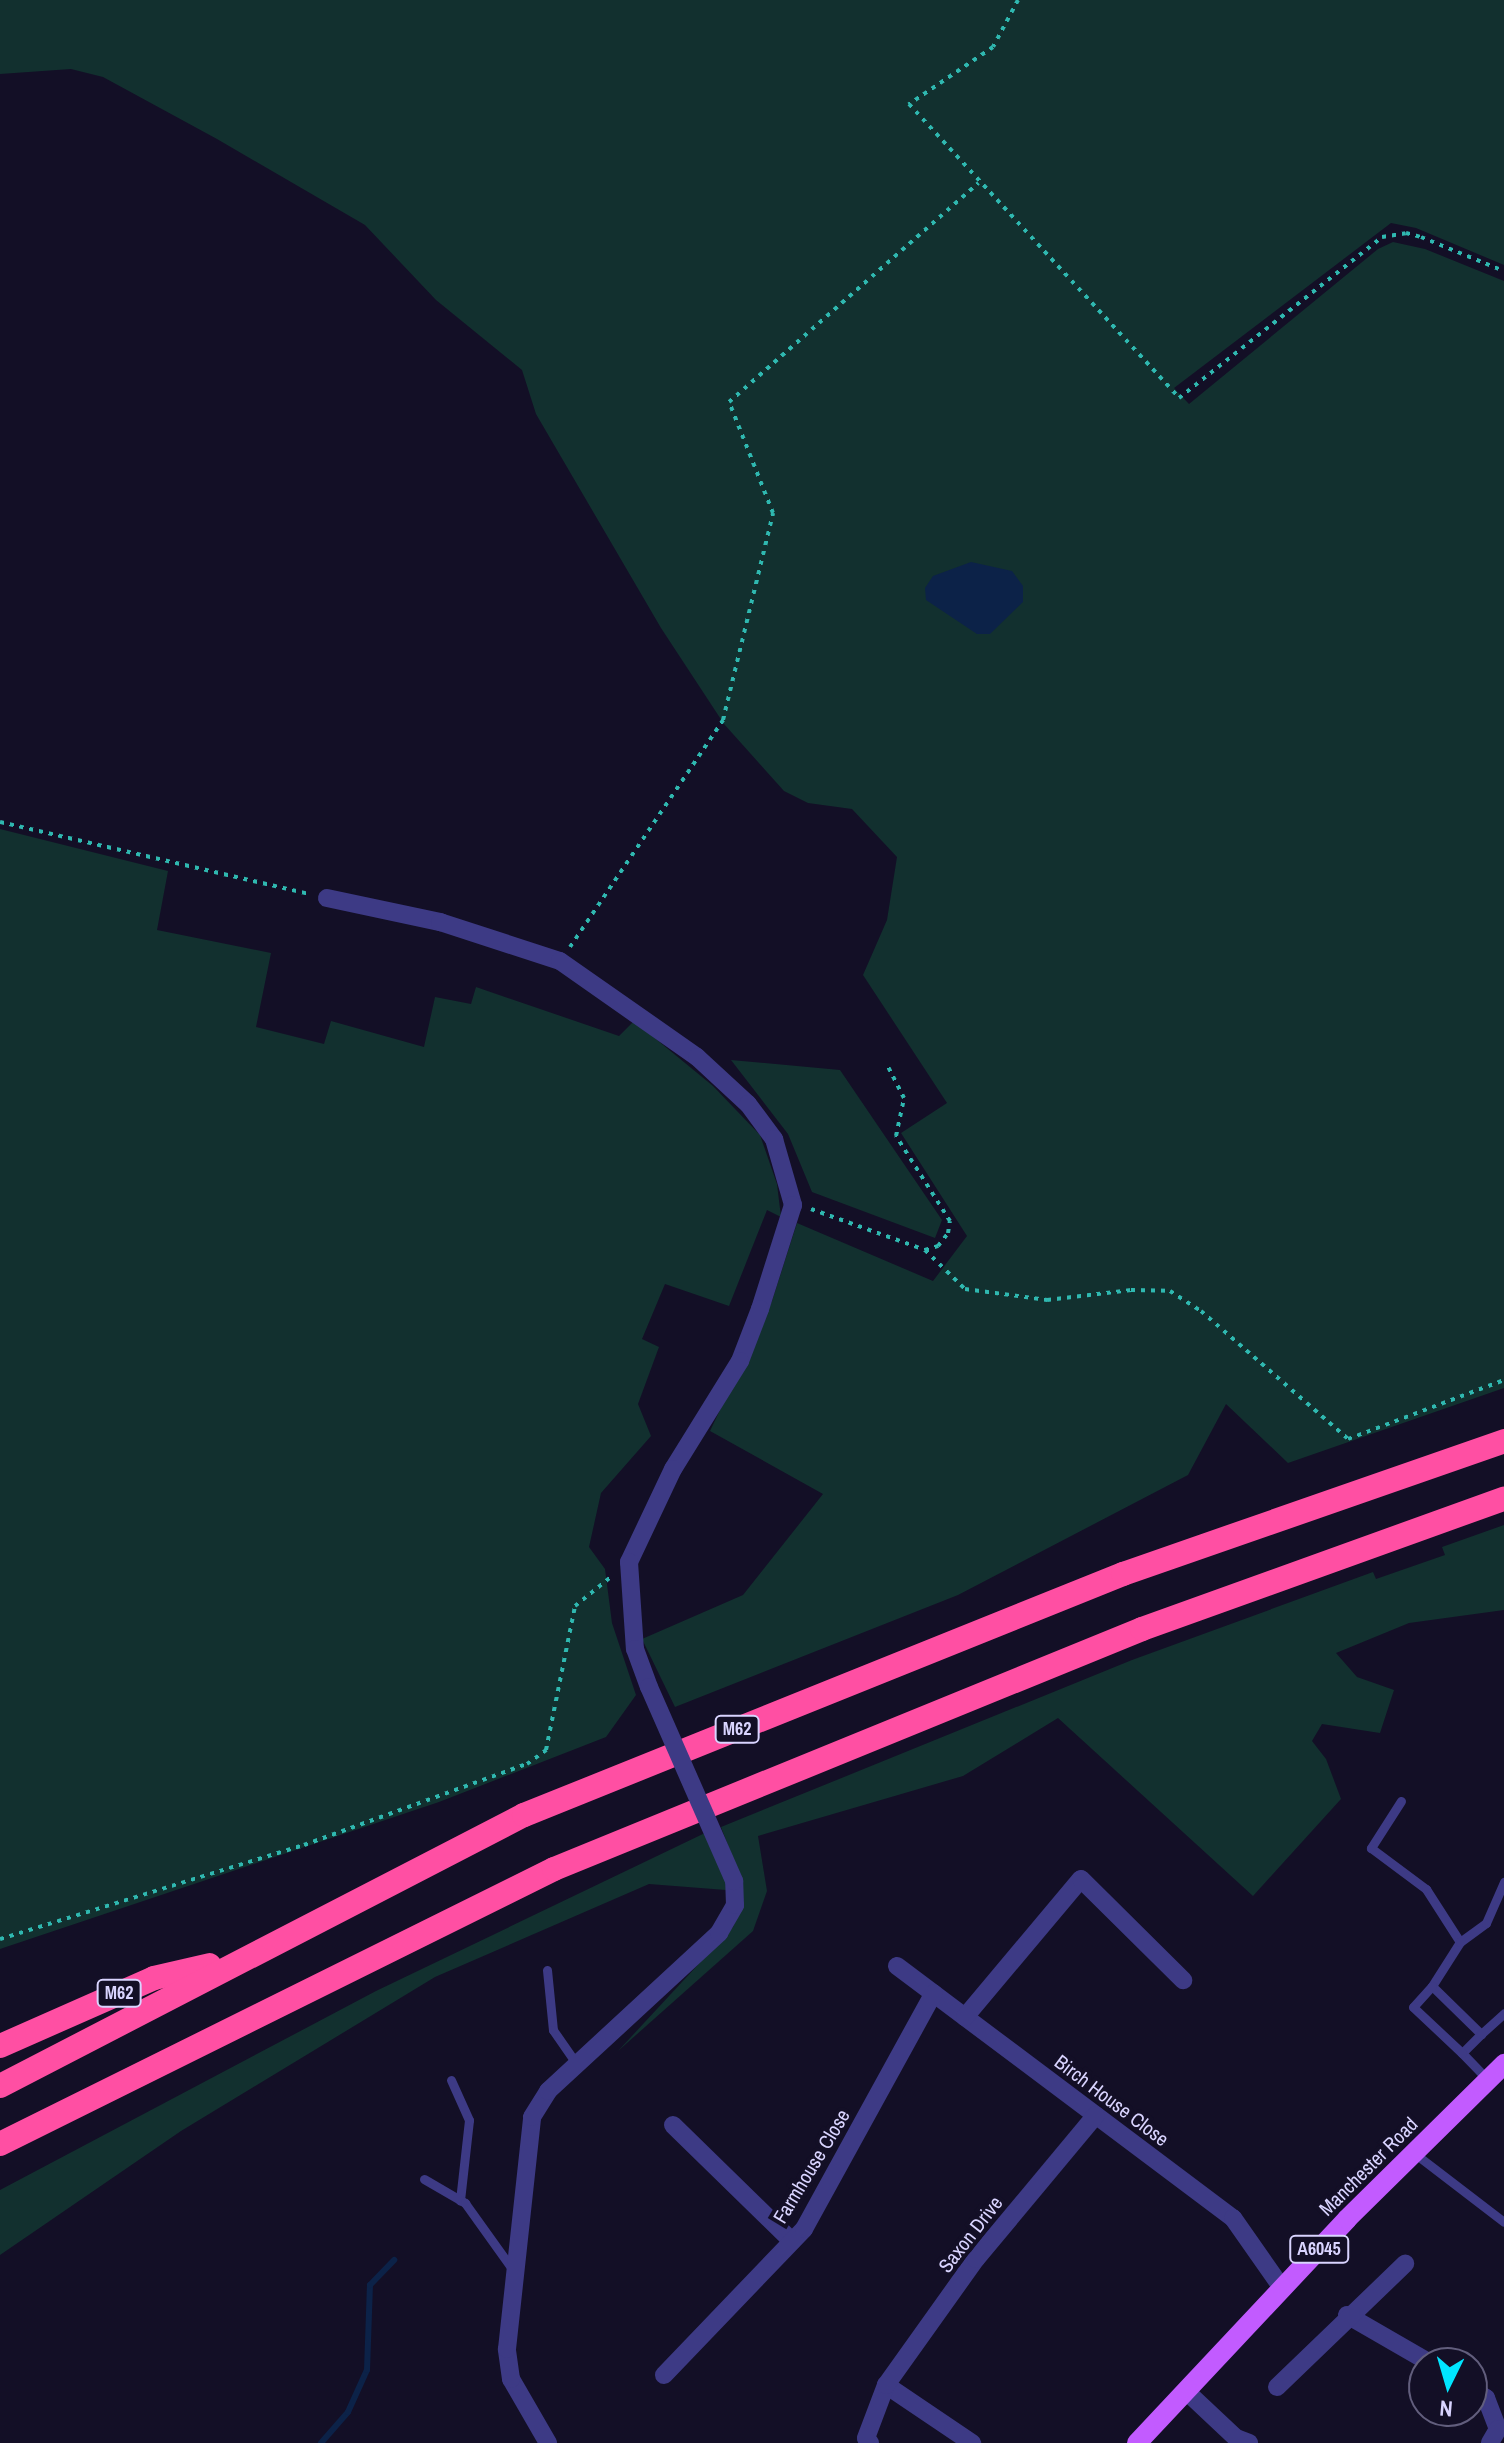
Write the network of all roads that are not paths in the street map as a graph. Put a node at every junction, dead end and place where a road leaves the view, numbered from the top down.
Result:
1 (327, 898) road end
2 (1504, 1441) edge
3 (1504, 1499) edge
4 (1401, 1801) dead end
5 (1504, 1882) edge
6 (1460, 1942) junction
7 (243, 1958) junction
8 (897, 1966) dead end
9 (547, 1970) dead end
10 (1183, 1980) dead end
11 (1432, 1986) junction
12 (934, 1993) junction
13 (1504, 2013) edge
14 (965, 2017) junction
15 (1481, 2034) junction
16 (0, 2046) edge
17 (1462, 2053) junction
18 (1504, 2064) edge
19 (578, 2066) junction
20 (451, 2080) dead end
21 (1488, 2080) junction
22 (0, 2086) edge
23 (85, 2100) junction
24 (1096, 2115) junction
25 (673, 2125) dead end
26 (0, 2144) edge
27 (1414, 2153) junction
28 (0, 2162) edge
29 (424, 2179) dead end
30 (460, 2200) junction
31 (1504, 2222) edge
32 (792, 2241) junction
33 (1405, 2264) dead end
34 (513, 2270) junction
35 (1282, 2288) junction
36 (1347, 2315) junction
37 (1408, 2350) edge
38 (664, 2375) dead end
39 (886, 2385) junction
40 (1277, 2387) dead end
41 (1186, 2391) junction
42 (1488, 2405) edge
43 (1497, 2435) edge
44 (1237, 2440) edge
45 (548, 2443) edge
46 (870, 2443) edge
47 (972, 2443) edge
48 (1137, 2443) edge

1 - 19 street, bridge
2 - 7 highway, M62
3 - 23 highway
4 - 6 lane
5 - 6 lane
6 - 11 lane
7 - 16 highway, M62
7 - 22 highway, M62
8 - 12 street, Birch House Close
9 - 19 lane
10 - 14 street
11 - 15 lane
11 - 17 lane
12 - 14 street, Birch House Close
12 - 32 street, Farmhouse Close
13 - 15 lane
14 - 24 street, Birch House Close
15 - 17 lane
17 - 21 lane
18 - 21 main road, Manchester Road / A6045
19 - 34 street
20 - 30 lane
21 - 27 main road, Manchester Road / A6045
23 - 26 highway
23 - 28 highway
24 - 35 street, Birch House Close
24 - 39 street, Saxon Drive
25 - 32 street
27 - 31 lane
27 - 35 main road, Manchester Road / A6045
29 - 30 lane
30 - 34 lane
32 - 38 street, Farmhouse Close
33 - 36 street
34 - 45 street
35 - 41 main road, Manchester Road / A6045
36 - 37 street
36 - 40 street
39 - 46 street, Saxon Drive
39 - 47 street
41 - 44 street
41 - 48 main road, Manchester Road / A6045
42 - 43 street

